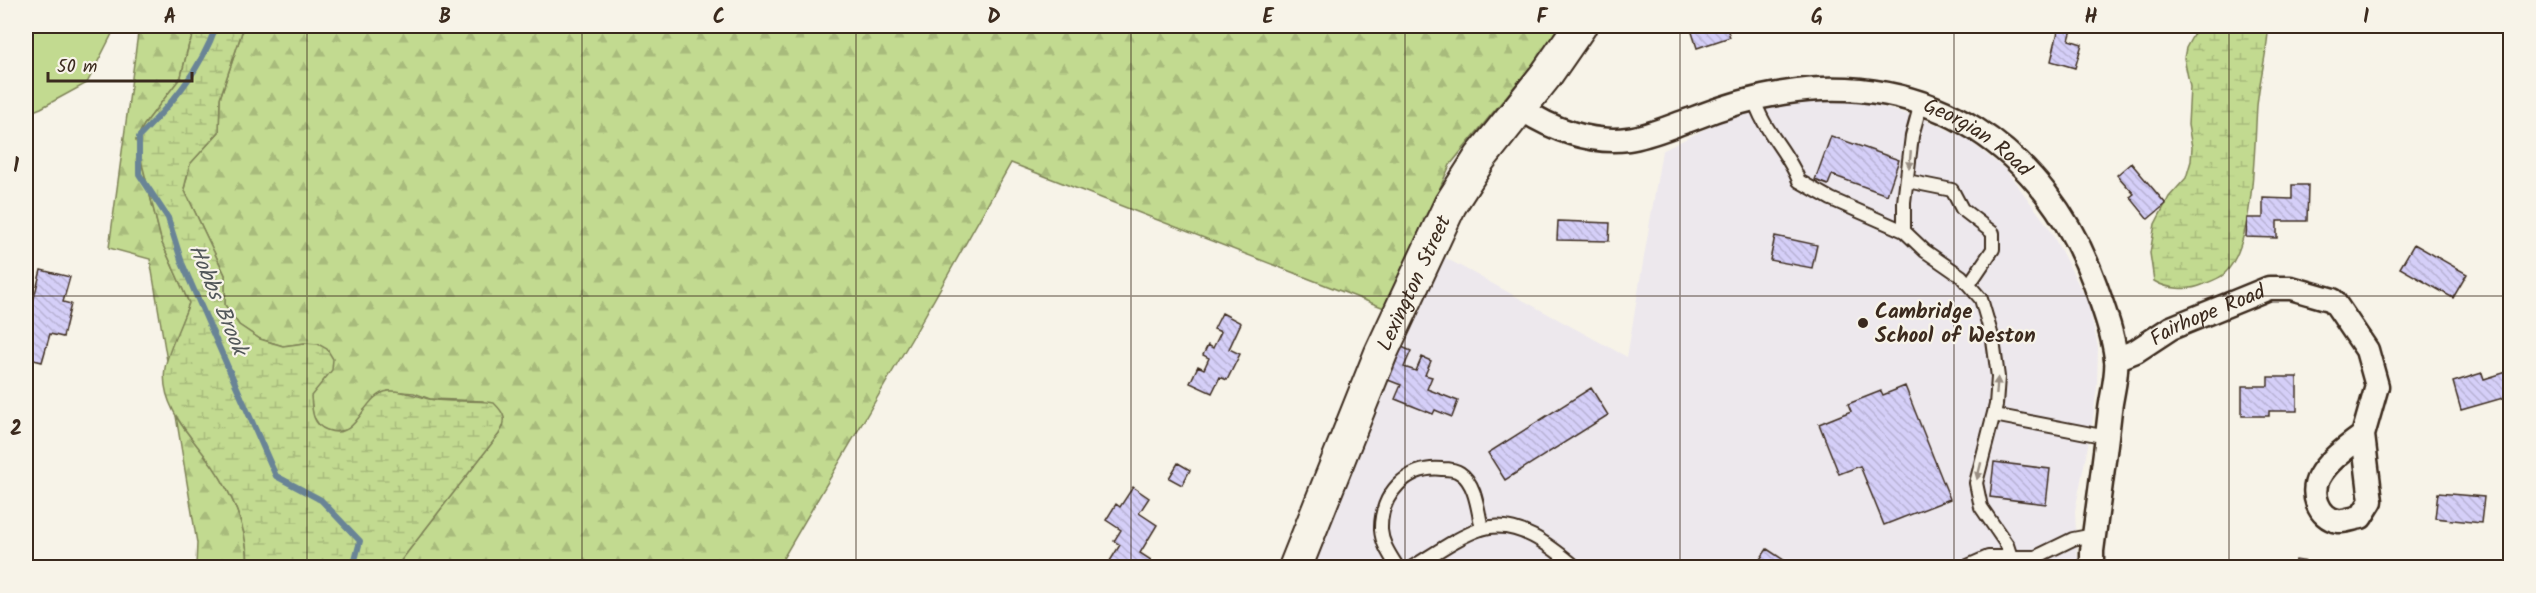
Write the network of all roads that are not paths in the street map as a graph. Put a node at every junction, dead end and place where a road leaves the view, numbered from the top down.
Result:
1 (1580, 26) edge
2 (1754, 98) junction
3 (1921, 103) junction
4 (1520, 108) junction
5 (1907, 181) junction
6 (1904, 231) junction
7 (1970, 283) junction
8 (2116, 358) junction
9 (1994, 415) junction
10 (2363, 435) dead end
11 (2107, 437) junction
12 (1482, 529) junction
13 (2094, 535) junction
14 (2011, 557) junction
15 (2038, 562) edge
16 (1295, 567) edge
17 (1398, 567) edge
18 (1411, 567) edge
19 (1577, 567) edge
20 (1963, 567) edge
21 (2092, 567) edge

1 - 4 street, Lexington Street
2 - 3 street, Georgian Road
2 - 4 street, Georgian Road
2 - 6 lane
3 -> 5 lane
3 - 8 street, Georgian Road
4 - 16 street, Lexington Street
5 - 6 lane
5 - 7 lane
6 - 7 lane
9 -> 7 lane
8 - 10 street, Fairhope Road
8 - 11 street, Georgian Road
9 - 11 lane
9 -> 14 lane
11 - 13 street, Georgian Road
12 - 17 lane
12 - 18 lane
12 - 19 lane
13 - 15 lane
13 - 21 street, Georgian Road
14 - 15 lane
14 - 20 lane

